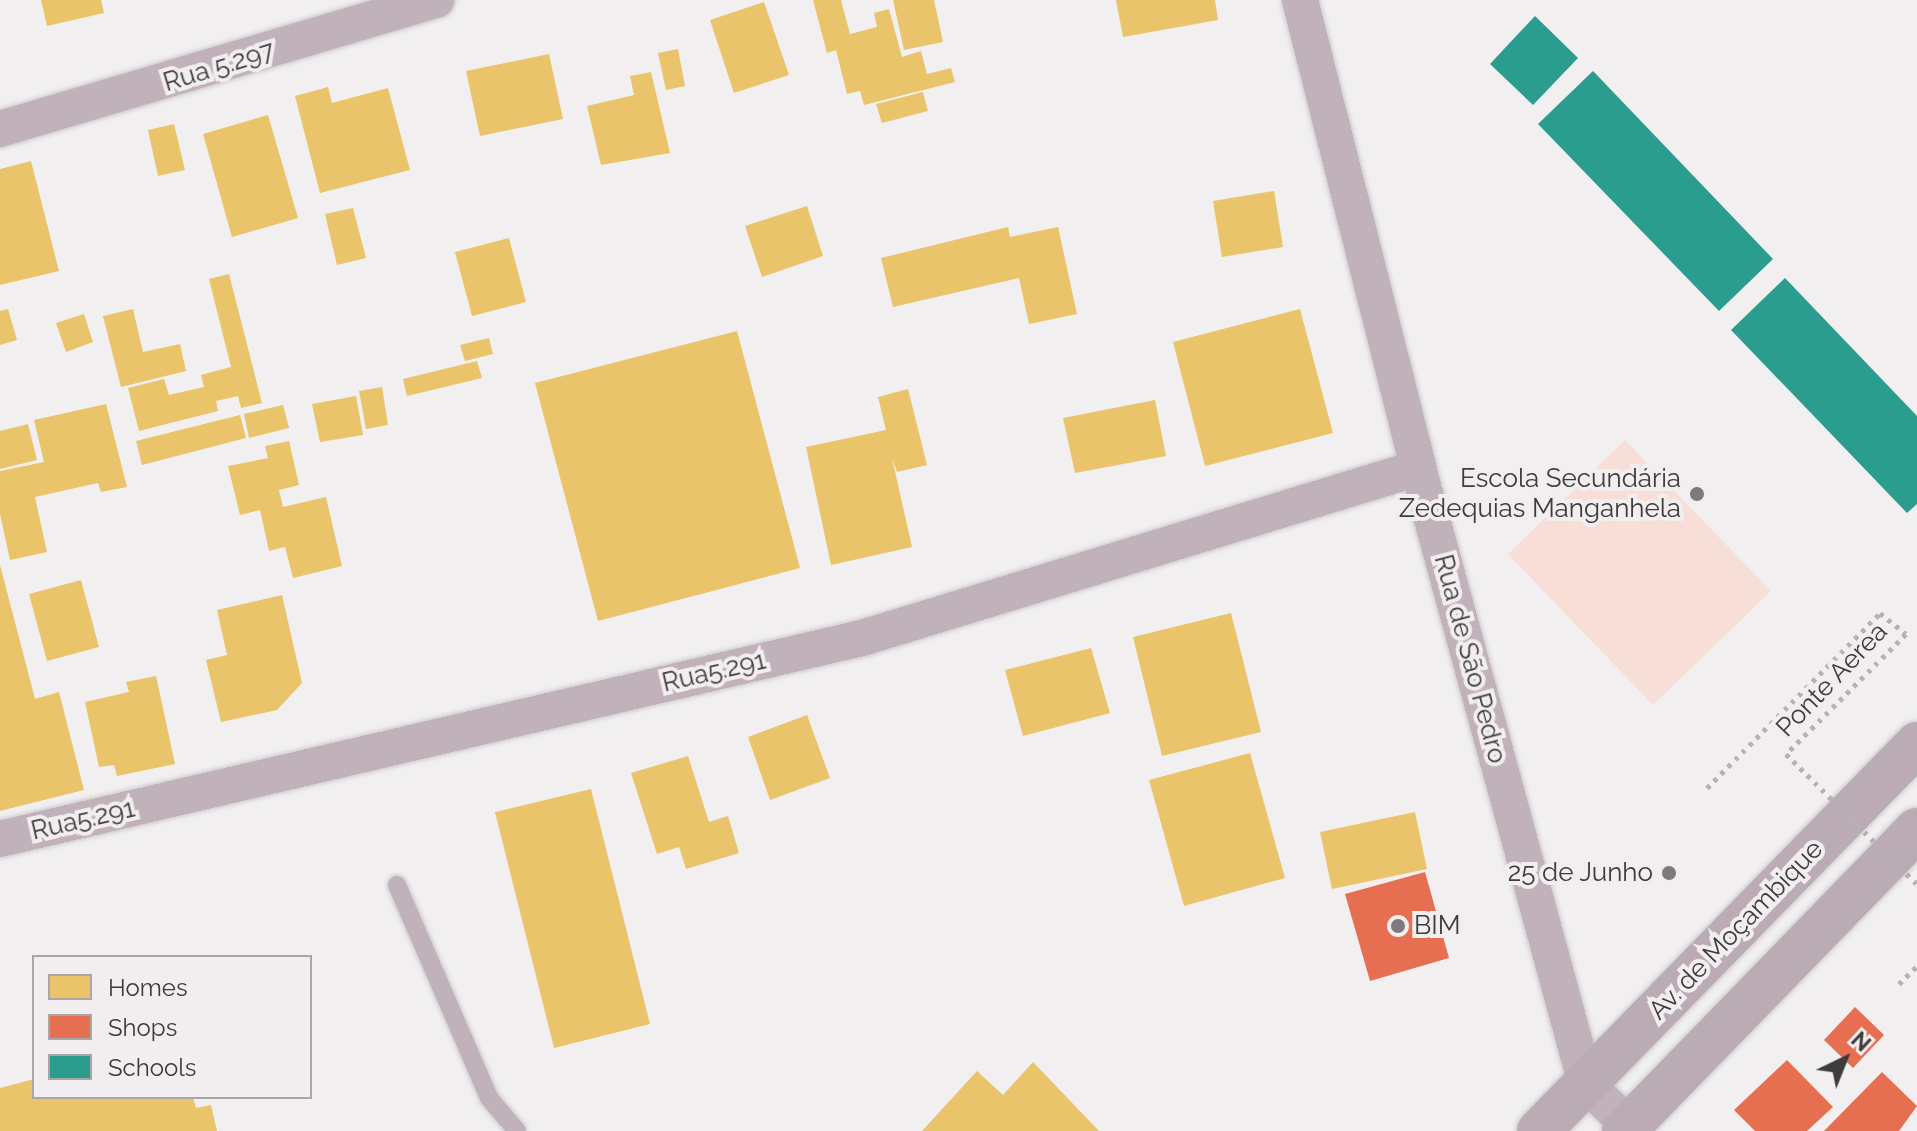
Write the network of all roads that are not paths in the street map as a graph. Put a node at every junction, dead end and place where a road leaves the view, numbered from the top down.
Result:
1 (436, 0) edge
2 (1300, 0) edge
3 (0, 129) edge
4 (1418, 468) junction
5 (1917, 744) edge
6 (1917, 830) edge
7 (0, 839) edge
8 (397, 885) dead end
9 (1586, 1084) junction
10 (1547, 1124) edge
11 (1629, 1129) edge
12 (517, 1131) edge

1 - 3 street, Rua 5.297
2 - 4 street, Rua de São Pedro
4 - 7 street, Rua5.291
4 - 9 street, Rua de São Pedro
5 - 9 highway, Av. de Moçambique
6 - 11 highway
8 - 12 lane
9 - 10 highway, Av. de Moçambique
9 - 11 street

